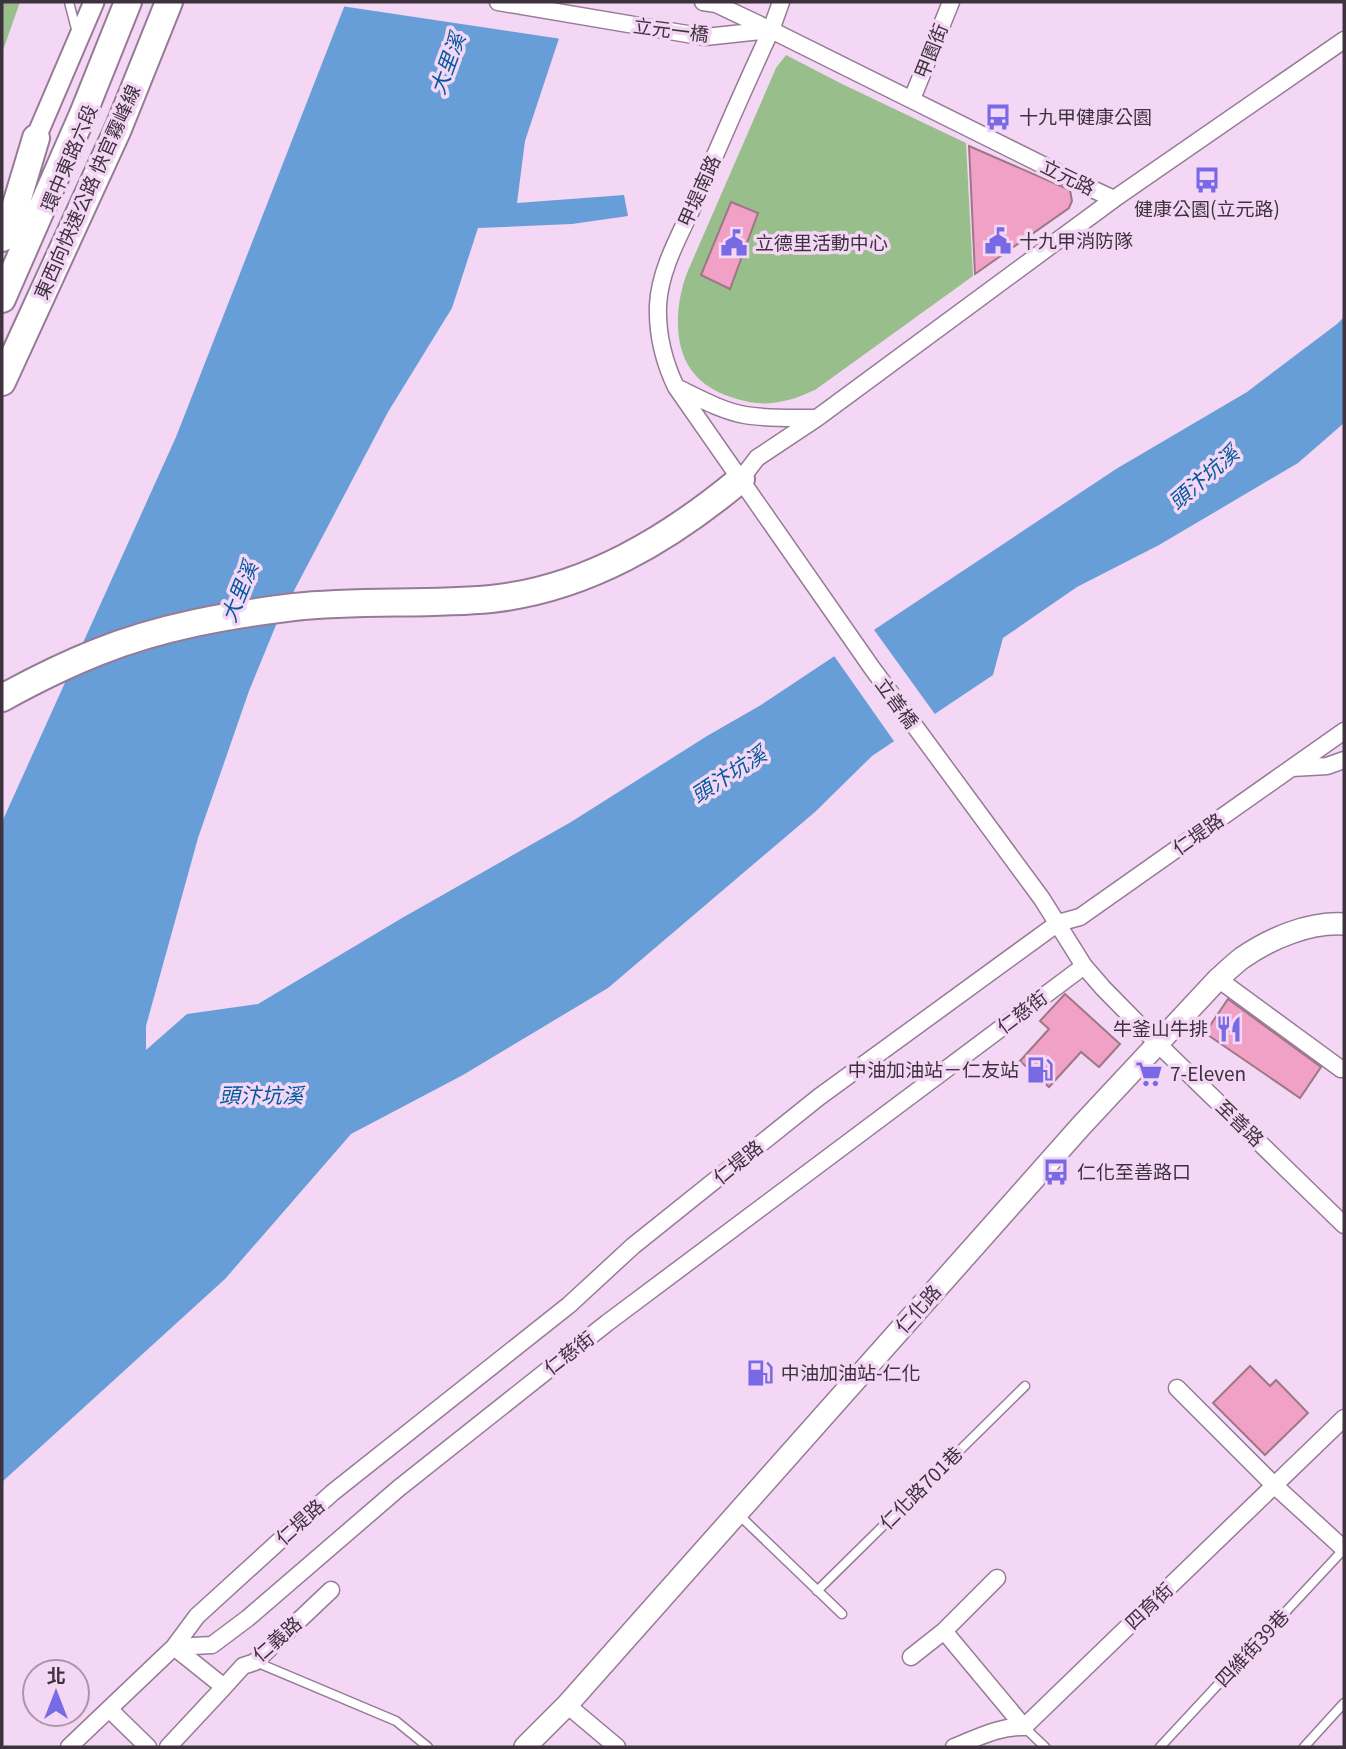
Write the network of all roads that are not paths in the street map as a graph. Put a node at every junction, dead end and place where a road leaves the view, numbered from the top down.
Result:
1 (69, 2) edge
2 (94, 2) edge
3 (128, 2) edge
4 (136, 2) edge
5 (169, 2) edge
6 (498, 2) edge
7 (703, 2) edge
8 (781, 2) edge
9 (951, 2) edge
10 (771, 30) junction
11 (79, 40) junction
12 (1344, 40) edge
13 (912, 99) junction
14 (36, 138) junction
15 (1114, 199) junction
16 (2, 216) edge
17 (2, 238) edge
18 (2, 299) edge
19 (2, 314) edge
20 (2, 382) edge
21 (676, 387) junction
22 (817, 418) junction
23 (741, 479) junction
24 (2, 698) edge
25 (1344, 731) edge
26 (1344, 760) edge
27 (1292, 768) junction
28 (1058, 923) junction
29 (1344, 924) edge
30 (1084, 966) junction
31 (1218, 979) junction
32 (1157, 1043) junction
33 (1341, 1069) dead end
34 (1344, 1224) edge
35 (1025, 1386) dead end
36 (1177, 1388) dead end
37 (1344, 1418) edge
38 (1274, 1485) junction
39 (737, 1513) junction
40 (1344, 1549) edge
41 (997, 1578) dead end
42 (331, 1590) dead end
43 (817, 1591) junction
44 (842, 1614) dead end
45 (944, 1631) junction
46 (174, 1647) junction
47 (911, 1657) dead end
48 (255, 1662) junction
49 (224, 1687) junction
50 (1344, 1703) edge
51 (567, 1705) junction
52 (109, 1709) junction
53 (1024, 1727) junction
54 (69, 1747) edge
55 (148, 1747) edge
56 (168, 1747) edge
57 (428, 1747) edge
58 (525, 1747) edge
59 (617, 1747) edge
60 (954, 1747) edge
61 (1045, 1747) edge
62 (1160, 1747) edge
63 (1304, 1747) edge

1 - 11 lane
2 - 11 street, 環中東路六段
3 - 18 highway, 東西向快速公路 快官霧峰線
4 - 19 street, 環中東路六段
5 - 20 highway, 東西向快速公路 快官霧峰線
6 - 10 street, 立元一橋
7 - 10 street, 立元一橋
8 - 10 street, 甲堤南路
9 - 13 street, 甲園街
10 - 13 street, 立元路
10 - 21 street, 甲堤南路
11 - 14 street, 環中東路六段
12 - 15 street, 立元路
13 - 15 street, 立元路
14 - 16 street, 環中東路六段
14 - 17 highway
15 - 22 street
21 - 22 street
21 - 23 street, 甲堤南路
22 - 23 street
23 - 24 highway
23 - 28 street, 立善橋
25 - 27 street, 仁堤路
26 - 27 street
27 - 28 street, 仁堤路
28 - 30 street, 至善路
28 - 46 street, 仁堤路
29 - 31 main road, 仁化路
30 - 32 street, 至善路
30 - 46 street, 仁慈街
31 - 32 main road, 仁化路
31 - 33 street
32 - 34 street, 至善路
32 - 39 main road, 仁化路
35 - 43 lane, 仁化路701巷
36 - 38 street
37 - 38 street, 四育街
38 - 40 street
38 - 53 street, 四育街
39 - 43 lane
39 - 51 main road, 仁化路
40 - 62 lane, 四維街39巷
41 - 45 street
42 - 48 street, 仁義路
43 - 44 lane
45 - 47 street
45 - 53 street
46 - 49 street
46 - 52 street
48 - 49 street, 仁義路
48 - 57 lane
49 - 56 street, 仁義路
50 - 63 lane
51 - 58 main road, 仁化路
51 - 59 street
52 - 54 street
52 - 55 street
53 - 60 street
53 - 61 lane

